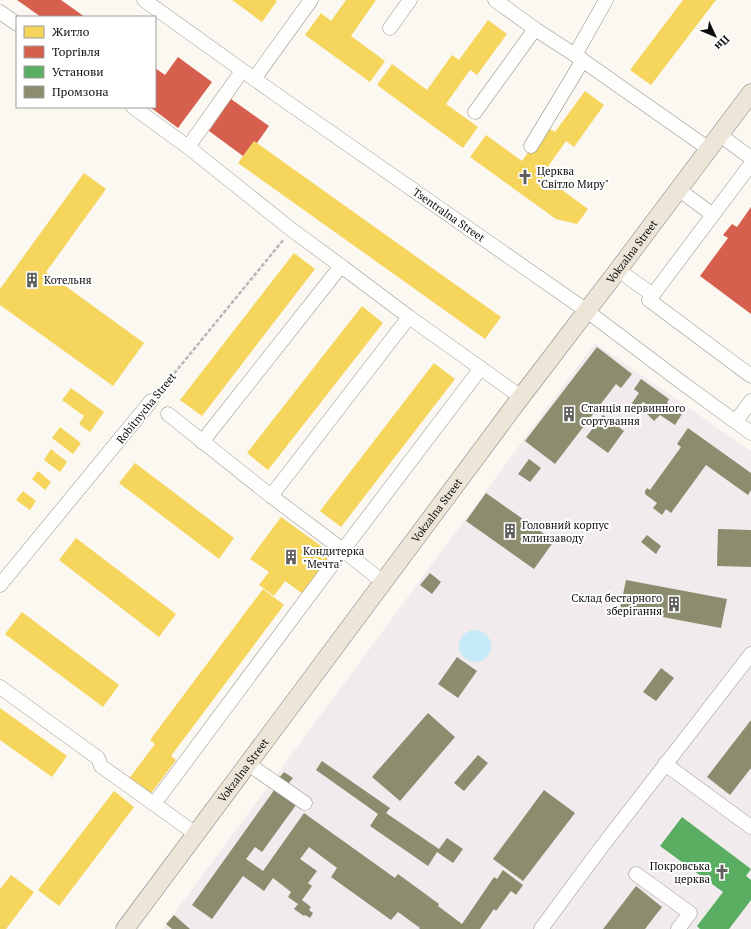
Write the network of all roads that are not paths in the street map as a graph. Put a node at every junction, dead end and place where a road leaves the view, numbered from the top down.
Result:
1 (144, 0) edge
2 (410, 0) edge
3 (495, 0) edge
4 (606, 0) edge
5 (306, 2) edge
6 (0, 12) edge
7 (16, 23) edge
8 (390, 28) dead end
9 (535, 28) junction
10 (579, 58) junction
11 (248, 75) junction
12 (751, 93) edge
13 (134, 108) edge
14 (475, 112) dead end
15 (720, 135) junction
16 (531, 146) dead end
17 (188, 147) junction
18 (709, 149) junction
19 (751, 158) edge
20 (751, 164) edge
21 (678, 189) junction
22 (713, 215) junction
23 (341, 266) junction
24 (618, 270) junction
25 (653, 295) junction
26 (587, 310) junction
27 (409, 317) junction
28 (480, 368) junction
29 (751, 376) edge
30 (521, 397) junction
31 (151, 401) road end
32 (751, 401) edge
33 (168, 414) dead end
34 (736, 421) junction
35 (751, 433) edge
36 (202, 442) junction
37 (271, 496) junction
38 (343, 550) junction
39 (383, 582) junction
40 (0, 585) edge
41 (751, 654) edge
42 (0, 687) edge
43 (248, 764) junction
44 (665, 764) junction
45 (305, 803) dead end
46 (154, 804) junction
47 (751, 827) edge
48 (196, 834) junction
49 (636, 874) dead end
50 (125, 929) edge
51 (541, 929) edge
52 (678, 929) edge

1 - 11 street, Tsentralna Street
2 - 8 street
3 - 9 street
4 - 10 street
5 - 11 street
6 - 7 street
9 - 10 street
9 - 14 street
10 - 16 street
10 - 18 street
11 - 17 street
11 - 26 street, Tsentralna Street
12 - 15 main road, Vokzalna Street
13 - 17 street
15 - 18 main road, Vokzalna Street
15 - 19 street
17 - 23 street
18 - 21 main road, Vokzalna Street
20 - 22 street
21 - 22 street
21 - 24 main road, Vokzalna Street
22 - 25 street
23 - 27 street
23 - 36 street
24 - 25 street
24 - 26 main road, Vokzalna Street
25 - 29 street
26 - 30 main road, Vokzalna Street
26 - 34 street, Tsentralna Street
27 - 28 street
27 - 37 street
28 - 30 street
28 - 38 street
30 - 39 main road, Vokzalna Street
31 - 40 street, Robitnycha Street
32 - 34 street
33 - 36 street
34 - 35 street, Tsentralna Street
36 - 37 street
37 - 38 street
38 - 39 street
38 - 46 street
39 - 43 main road, Vokzalna Street
41 - 44 street
42 - 46 street
43 - 45 street
43 - 48 main road, Vokzalna Street
44 - 47 street
44 - 51 street
46 - 48 street
48 - 50 main road, Vokzalna Street
49 - 52 street

